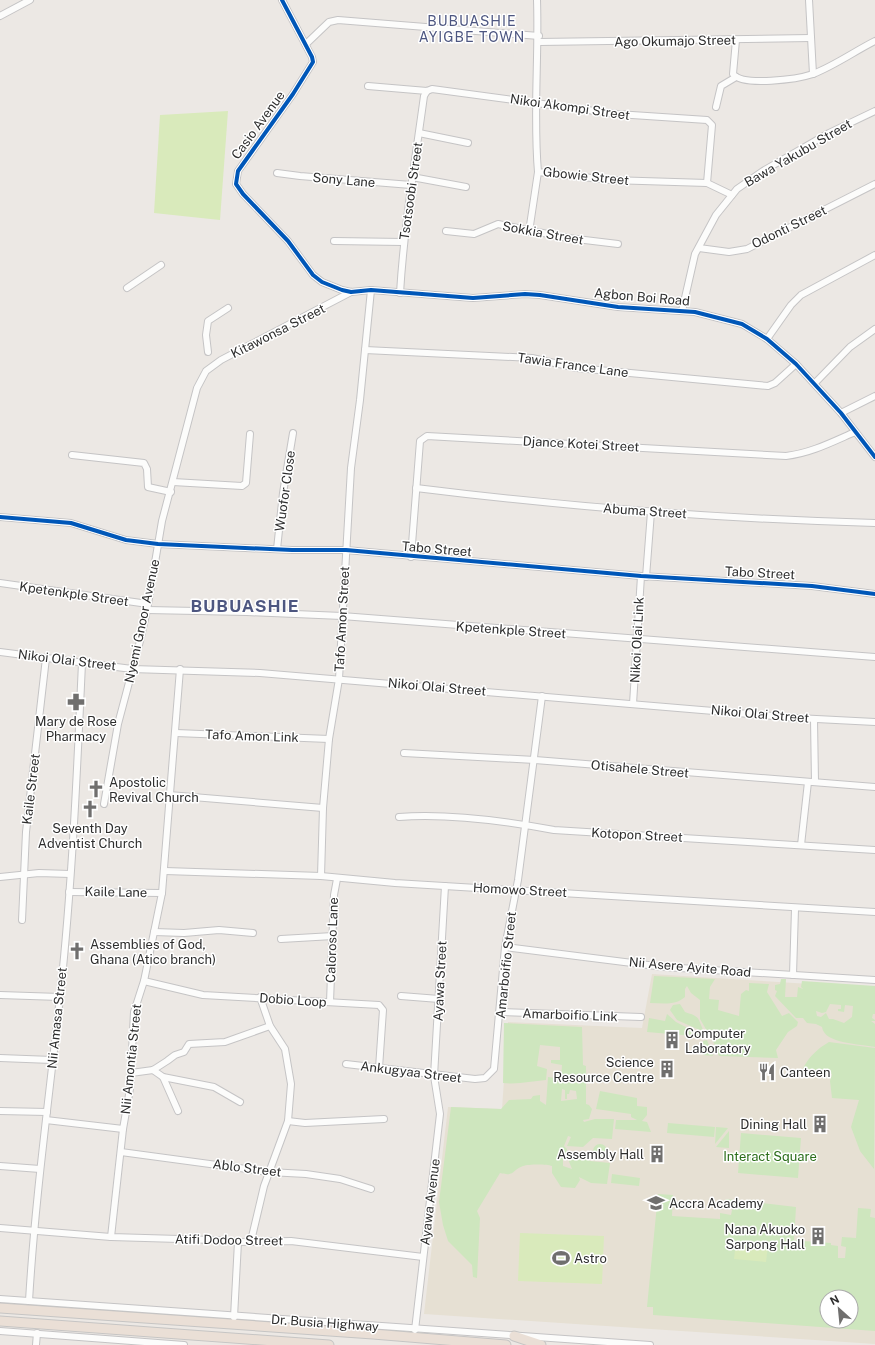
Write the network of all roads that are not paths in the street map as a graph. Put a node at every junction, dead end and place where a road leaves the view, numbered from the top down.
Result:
1 (30, 0) edge
2 (282, 0) edge
3 (538, 0) edge
4 (809, 0) edge
5 (0, 16) edge
6 (811, 38) junction
7 (539, 39) junction
8 (736, 40) junction
9 (875, 41) edge
10 (306, 44) junction
11 (814, 74) junction
12 (736, 77) junction
13 (368, 86) dead end
14 (427, 91) junction
15 (535, 104) junction
16 (716, 107) dead end
17 (875, 111) edge
18 (419, 133) junction
19 (468, 143) dead end
20 (538, 172) junction
21 (277, 173) dead end
22 (412, 177) junction
23 (707, 184) junction
24 (875, 184) edge
25 (411, 185) junction
26 (466, 187) dead end
27 (732, 195) junction
28 (446, 231) dead end
29 (529, 232) junction
30 (334, 241) dead end
31 (403, 242) junction
32 (618, 244) dead end
33 (699, 248) junction
34 (875, 255) edge
35 (161, 265) dead end
36 (126, 288) dead end
37 (371, 290) junction
38 (351, 292) junction
39 (400, 293) junction
40 (228, 308) dead end
41 (682, 311) junction
42 (875, 329) edge
43 (766, 339) junction
44 (365, 350) junction
45 (208, 352) dead end
46 (796, 364) junction
47 (206, 371) joint
48 (815, 383) junction
49 (875, 396) edge
50 (841, 414) junction
51 (855, 432) junction
52 (293, 433) dead end
53 (250, 434) dead end
54 (72, 455) dead end
55 (875, 457) edge
56 (173, 482) junction
57 (416, 488) junction
58 (171, 492) junction
59 (651, 512) junction
60 (0, 516) edge
61 (875, 523) edge
62 (158, 544) junction
63 (277, 549) junction
64 (346, 550) junction
65 (411, 557) junction
66 (643, 577) junction
67 (0, 583) edge
68 (875, 594) edge
69 (147, 607) junction
70 (342, 616) junction
71 (638, 638) junction
72 (0, 652) edge
73 (875, 657) edge
74 (46, 658) junction
75 (82, 663) junction
76 (132, 669) junction
77 (180, 669) junction
78 (339, 679) junction
79 (542, 696) junction
80 (633, 704) junction
81 (814, 719) junction
82 (875, 722) edge
83 (176, 733) junction
84 (329, 739) junction
85 (404, 753) dead end
86 (535, 760) junction
87 (808, 782) junction
88 (815, 782) junction
89 (875, 787) edge
90 (169, 795) junction
91 (104, 804) dead end
92 (323, 808) junction
93 (399, 817) dead end
94 (526, 825) junction
95 (801, 845) junction
96 (875, 850) edge
97 (164, 871) junction
98 (70, 874) junction
99 (25, 875) junction
100 (321, 876) junction
101 (0, 877) edge
102 (337, 879) junction
103 (445, 886) junction
104 (516, 889) junction
105 (69, 892) junction
106 (162, 893) junction
107 (795, 909) junction
108 (875, 912) edge
109 (22, 920) dead end
110 (154, 932) junction
111 (253, 933) dead end
112 (333, 936) junction
113 (281, 939) dead end
114 (505, 947) junction
115 (793, 975) junction
116 (875, 980) edge
117 (144, 981) junction
118 (0, 995) edge
119 (401, 996) dead end
120 (60, 997) junction
121 (260, 997) junction
122 (439, 999) junction
123 (330, 1002) junction
124 (500, 1012) junction
125 (641, 1017) dead end
126 (270, 1026) junction
127 (0, 1058) edge
128 (52, 1060) junction
129 (346, 1064) dead end
130 (379, 1068) junction
131 (153, 1070) junction
132 (131, 1073) junction
133 (434, 1076) junction
134 (163, 1077) junction
135 (475, 1079) joint
136 (240, 1102) dead end
137 (0, 1111) edge
138 (178, 1111) dead end
139 (47, 1112) junction
140 (384, 1119) dead end
141 (46, 1120) junction
142 (288, 1121) junction
143 (123, 1129) junction
144 (121, 1152) junction
145 (0, 1166) edge
146 (40, 1169) junction
147 (268, 1172) junction
148 (371, 1189) dead end
149 (0, 1228) edge
150 (33, 1231) junction
151 (111, 1237) junction
152 (238, 1242) junction
153 (251, 1242) junction
154 (423, 1257) junction
155 (0, 1299) edge
156 (29, 1301) junction
157 (0, 1308) edge
158 (234, 1317) junction
159 (0, 1321) edge
160 (415, 1330) junction
161 (0, 1331) edge
162 (70, 1331) junction
163 (37, 1333) junction
164 (514, 1336) junction
165 (36, 1345) edge
166 (184, 1345) edge
167 (329, 1345) edge
168 (506, 1345) edge
169 (541, 1345) edge
170 (650, 1345) edge

1 - 5 street
2 - 10 street, Casio Avenue
3 - 7 street, Gbowie Street
4 - 6 street
6 - 8 street, Ago Okumajo Street
6 - 11 street
7 - 8 street, Ago Okumajo Street
7 - 10 street, Ago Okumajo Street
7 - 15 street, Gbowie Street
8 - 12 street
9 - 11 street
10 - 38 street, Casio Avenue
11 - 12 street
12 - 16 street
13 - 14 street, Nikoi Akompi Street
14 - 15 street, Nikoi Akompi Street
14 - 18 street, Tsotsoobi Street
15 - 20 street, Gbowie Street
15 - 23 street, Nikoi Akompi Street
17 - 27 street, Bawa Yakubu Street
18 - 19 street
18 - 22 street, Tsotsoobi Street
20 - 23 street, Gbowie Street
20 - 29 street
21 - 25 street, Sony Lane
22 - 25 street, Tsotsoobi Street
22 - 26 street
23 - 27 street, Gbowie Street
24 - 33 street, Odonti Street
25 - 31 street, Tsotsoobi Street
27 - 33 street, Bawa Yakubu Street
28 - 29 street, Sokkia Street
29 - 32 street, Sokkia Street
30 - 31 street
31 - 39 street, Tsotsoobi Street
33 - 41 street, Bawa Yakubu Street
34 - 43 street
35 - 36 street
37 - 38 street, Agbon Boi Road
37 - 39 street, Agbon Boi Road
37 - 44 street, Tafo Amon Street
38 - 47 street, Kitawonsa Street
39 - 41 street, Agbon Boi Road
40 - 45 street
41 - 43 street, Agbon Boi Road
42 - 48 street
43 - 46 street, Agbon Boi Road
44 - 46 street, Tawia France Lane
44 - 64 street, Tafo Amon Street
46 - 48 street, Agbon Boi Road
47 - 56 street, Nyemi Gnoor Avenue
48 - 50 street, Agbon Boi Road
49 - 50 street
50 - 51 street, Agbon Boi Road
51 - 55 street, Agbon Boi Road
51 - 57 street, Djance Kotei Street
52 - 63 street, Wuofor Close
53 - 56 street
54 - 58 street
56 - 58 street, Nyemi Gnoor Avenue
57 - 59 street, Abuma Street
57 - 65 street, Djance Kotei Street
58 - 62 street, Nyemi Gnoor Avenue
59 - 61 street, Abuma Street
59 - 66 street, Nikoi Olai Link
60 - 62 street, Tabo Street
62 - 63 street, Tabo Street
62 - 69 street, Nyemi Gnoor Avenue
63 - 64 street, Tabo Street
64 - 65 street, Tabo Street
64 - 70 street, Tafo Amon Street
65 - 66 street, Tabo Street
66 - 68 street, Tabo Street
66 - 71 street, Nikoi Olai Link
67 - 69 street, Kpetenkple Street
69 - 70 street, Kpetenkple Street
69 - 76 street, Nyemi Gnoor Avenue
70 - 71 street, Kpetenkple Street
70 - 78 street, Tafo Amon Street
71 - 73 street, Kpetenkple Street
71 - 80 street, Nikoi Olai Link
72 - 74 street, Nikoi Olai Street
74 - 75 street, Nikoi Olai Street
74 - 99 street, Kaile Street
75 - 76 street, Nikoi Olai Street
75 - 98 street, Nii Amasa Street
76 - 77 street, Nikoi Olai Street
76 - 91 street, Nyemi Gnoor Avenue
77 - 78 street, Nikoi Olai Street
77 - 83 street, Nii Amontia Street
78 - 79 street, Nikoi Olai Street
78 - 84 street, Tafo Amon Street
79 - 80 street, Nikoi Olai Street
79 - 86 street, Amarboifio Street
80 - 81 street, Nikoi Olai Street
81 - 82 street, Nikoi Olai Street
81 - 88 street
83 - 84 street, Tafo Amon Link
83 - 90 street, Nii Amontia Street
84 - 92 street, Tafo Amon Street
85 - 86 street, Otisahele Street
86 - 87 street, Otisahele Street
86 - 94 street, Amarboifio Street
87 - 88 street, Otisahele Street
87 - 95 street
88 - 89 street, Otisahele Street
90 - 92 street
90 - 97 street, Nii Amontia Street
92 - 100 street, Tafo Amon Street
93 - 94 street, Kotopon Street
94 - 95 street, Kotopon Street
94 - 104 street, Amarboifio Street
95 - 96 street, Kotopon Street
97 - 100 street, Homowo Street
97 - 106 street, Nii Amontia Street
98 - 99 street
98 - 105 street, Nii Amasa Street
99 - 101 street
99 - 109 street, Kaile Street
100 - 102 street, Homowo Street
102 - 103 street, Homowo Street
102 - 112 street, Caloroso Lane
103 - 104 street, Homowo Street
103 - 122 street, Ayawa Street
104 - 107 street, Homowo Street
104 - 114 street, Amarboifio Street
105 - 106 street, Kaile Lane
105 - 120 street, Nii Amasa Street
106 - 110 street, Nii Amontia Street
107 - 108 street, Homowo Street
107 - 115 street
110 - 111 street
110 - 117 street, Nii Amontia Street
112 - 113 street
112 - 123 street, Caloroso Lane
114 - 115 street, Nii Asere Ayite Road
114 - 124 street, Amarboifio Street
115 - 116 street, Nii Asere Ayite Road
117 - 121 street, Dobio Loop
117 - 132 street, Nii Amontia Street
118 - 120 street
119 - 122 street
120 - 128 street, Nii Amasa Street
121 - 123 street, Dobio Loop
121 - 126 street
122 - 133 street, Ayawa Street
123 - 130 street, Dobio Loop
124 - 125 street, Amarboifio Link
124 - 135 street, Amarboifio Street
126 - 131 street
126 - 142 street
127 - 128 street
128 - 139 street, Nii Amasa Street
129 - 130 street, Ankugyaa Street
130 - 133 street, Ankugyaa Street
131 - 132 street
131 - 134 street
132 - 143 street, Nii Amontia Street
133 - 135 street, Ankugyaa Street
133 - 154 street, Ayawa Avenue
134 - 136 street
134 - 138 street
137 - 139 street
139 - 141 street, Nii Amasa Street
140 - 142 street
141 - 143 street
141 - 146 street, Nii Amasa Street
142 - 147 street
143 - 144 street, Nii Amontia Street
144 - 147 street, Ablo Street
144 - 151 street, Nii Amontia Street
145 - 146 street
146 - 150 street, Nii Amasa Street
147 - 148 street, Ablo Street
147 - 153 street
149 - 150 street, Atifi Dodoo Street
150 - 151 street, Atifi Dodoo Street
150 - 156 street, Nii Amasa Street
151 - 152 street, Atifi Dodoo Street
152 - 153 street, Atifi Dodoo Street
152 - 158 street
153 - 154 street, Atifi Dodoo Street
154 - 160 street, Ayawa Avenue
155 - 156 street, Dr. Busia Highway
156 - 158 street, Dr. Busia Highway
157 - 168 highway, Dr. Busia Highway
158 - 160 street, Dr. Busia Highway
159 - 162 highway, Dr. Busia Highway
160 - 164 street, Dr. Busia Highway
161 - 163 street, Dr. Busia Highway
162 - 163 street, Dr. Busia Highway
162 - 166 street, Dr. Busia Highway
162 - 167 highway, Dr. Busia Highway
163 - 165 street
164 - 169 highway
164 - 170 street, Dr. Busia Highway

